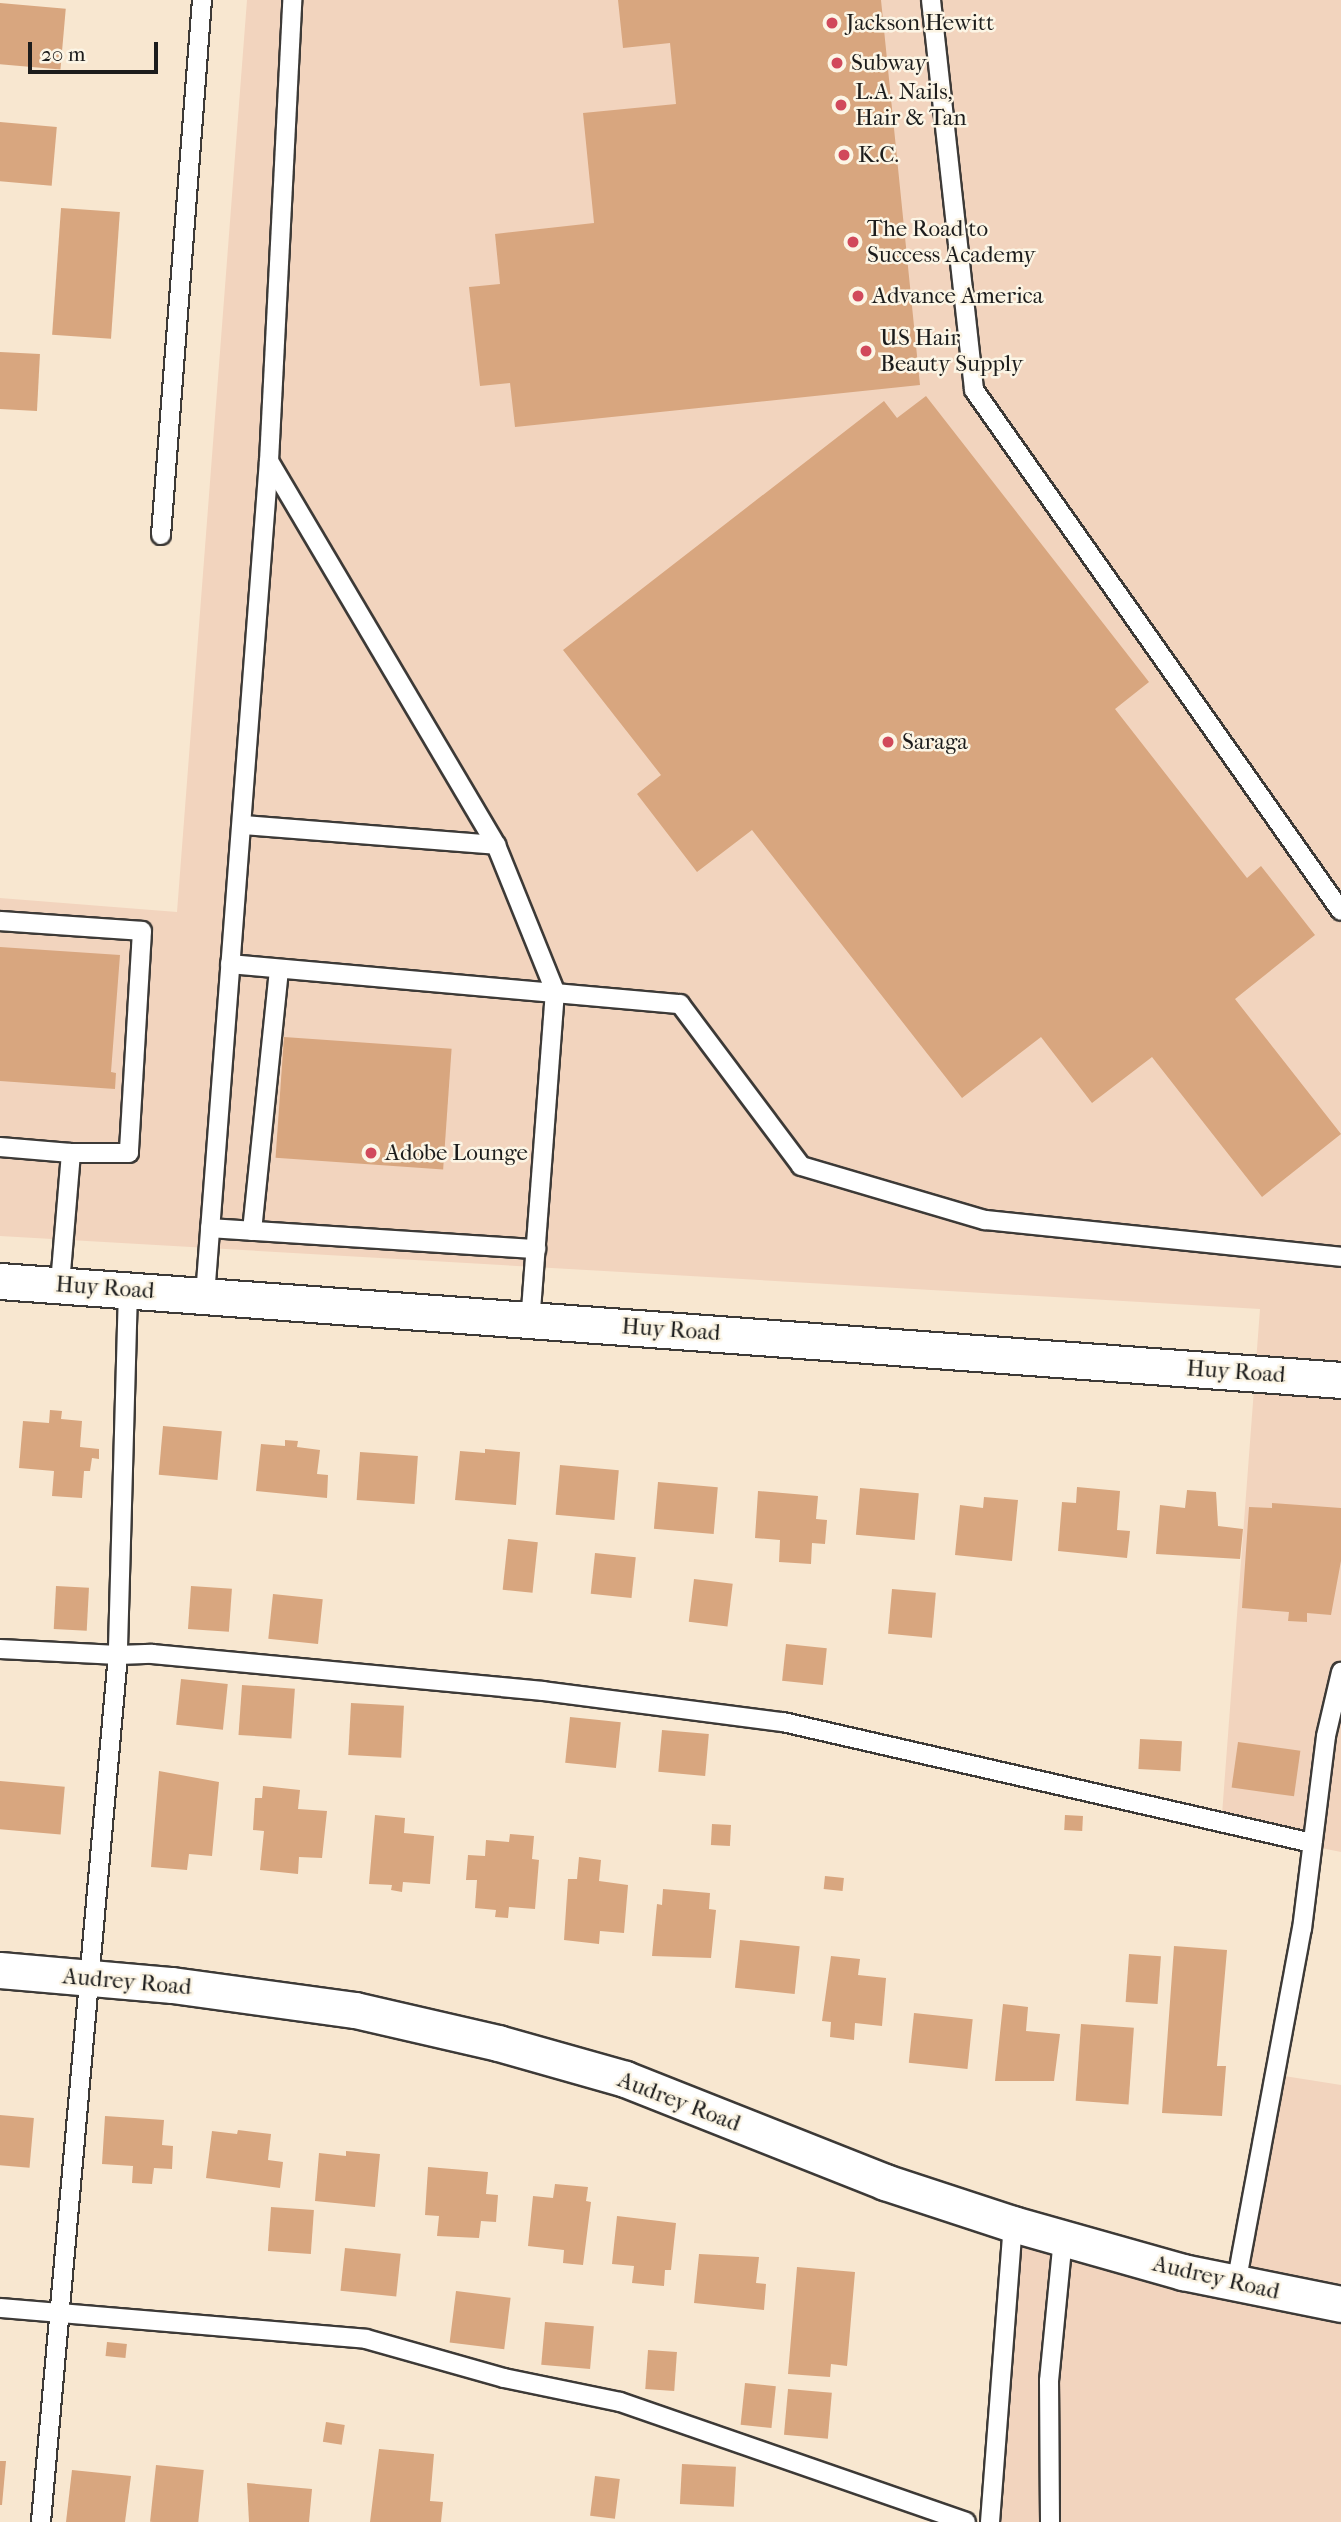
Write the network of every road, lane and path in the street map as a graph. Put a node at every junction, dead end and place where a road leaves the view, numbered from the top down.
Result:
1 (202, 0) edge
2 (292, 0) edge
3 (931, 0) edge
4 (269, 461) junction
5 (161, 535) dead end
6 (243, 825) junction
7 (496, 845) junction
8 (1341, 911) edge
9 (0, 921) edge
10 (230, 964) junction
11 (279, 969) junction
12 (555, 991) junction
13 (0, 1147) edge
14 (71, 1153) junction
15 (210, 1228) junction
16 (252, 1231) junction
17 (536, 1249) junction
18 (1341, 1257) edge
19 (0, 1280) edge
20 (60, 1285) junction
21 (128, 1290) junction
22 (205, 1296) junction
23 (530, 1320) junction
24 (1341, 1380) edge
25 (0, 1649) edge
26 (118, 1655) junction
27 (1341, 1672) edge
28 (1312, 1843) junction
29 (0, 1970) edge
30 (88, 1978) junction
31 (1013, 2224) junction
32 (1063, 2239) junction
33 (1236, 2284) junction
34 (1341, 2304) edge
35 (0, 2308) edge
36 (61, 2313) junction
37 (41, 2522) edge
38 (966, 2522) edge
39 (990, 2522) edge
40 (1050, 2522) edge

1 - 5 lane
2 - 4 lane
3 - 8 lane
4 - 6 lane
4 - 7 lane
6 - 7 lane
6 - 10 lane
7 - 12 lane
9 - 14 lane
10 - 11 lane
10 - 15 lane
11 - 12 lane
11 - 16 lane
12 - 17 lane
12 - 18 lane
13 - 14 lane
14 - 20 lane
15 - 16 lane
15 - 22 lane
16 - 17 lane
17 - 23 lane
19 - 20 street, Huy Road
20 - 21 street, Huy Road
21 - 22 street, Huy Road
21 - 26 lane
22 - 23 street, Huy Road
23 - 24 street, Huy Road
25 - 26 lane
26 - 28 lane
26 - 30 lane
27 - 28 lane
28 - 33 lane
29 - 30 street, Audrey Road
30 - 31 street, Audrey Road
30 - 36 lane
31 - 32 street, Audrey Road
31 - 39 lane
32 - 33 street, Audrey Road
32 - 40 lane
33 - 34 street, Audrey Road
35 - 36 lane
36 - 37 lane
36 - 38 lane

